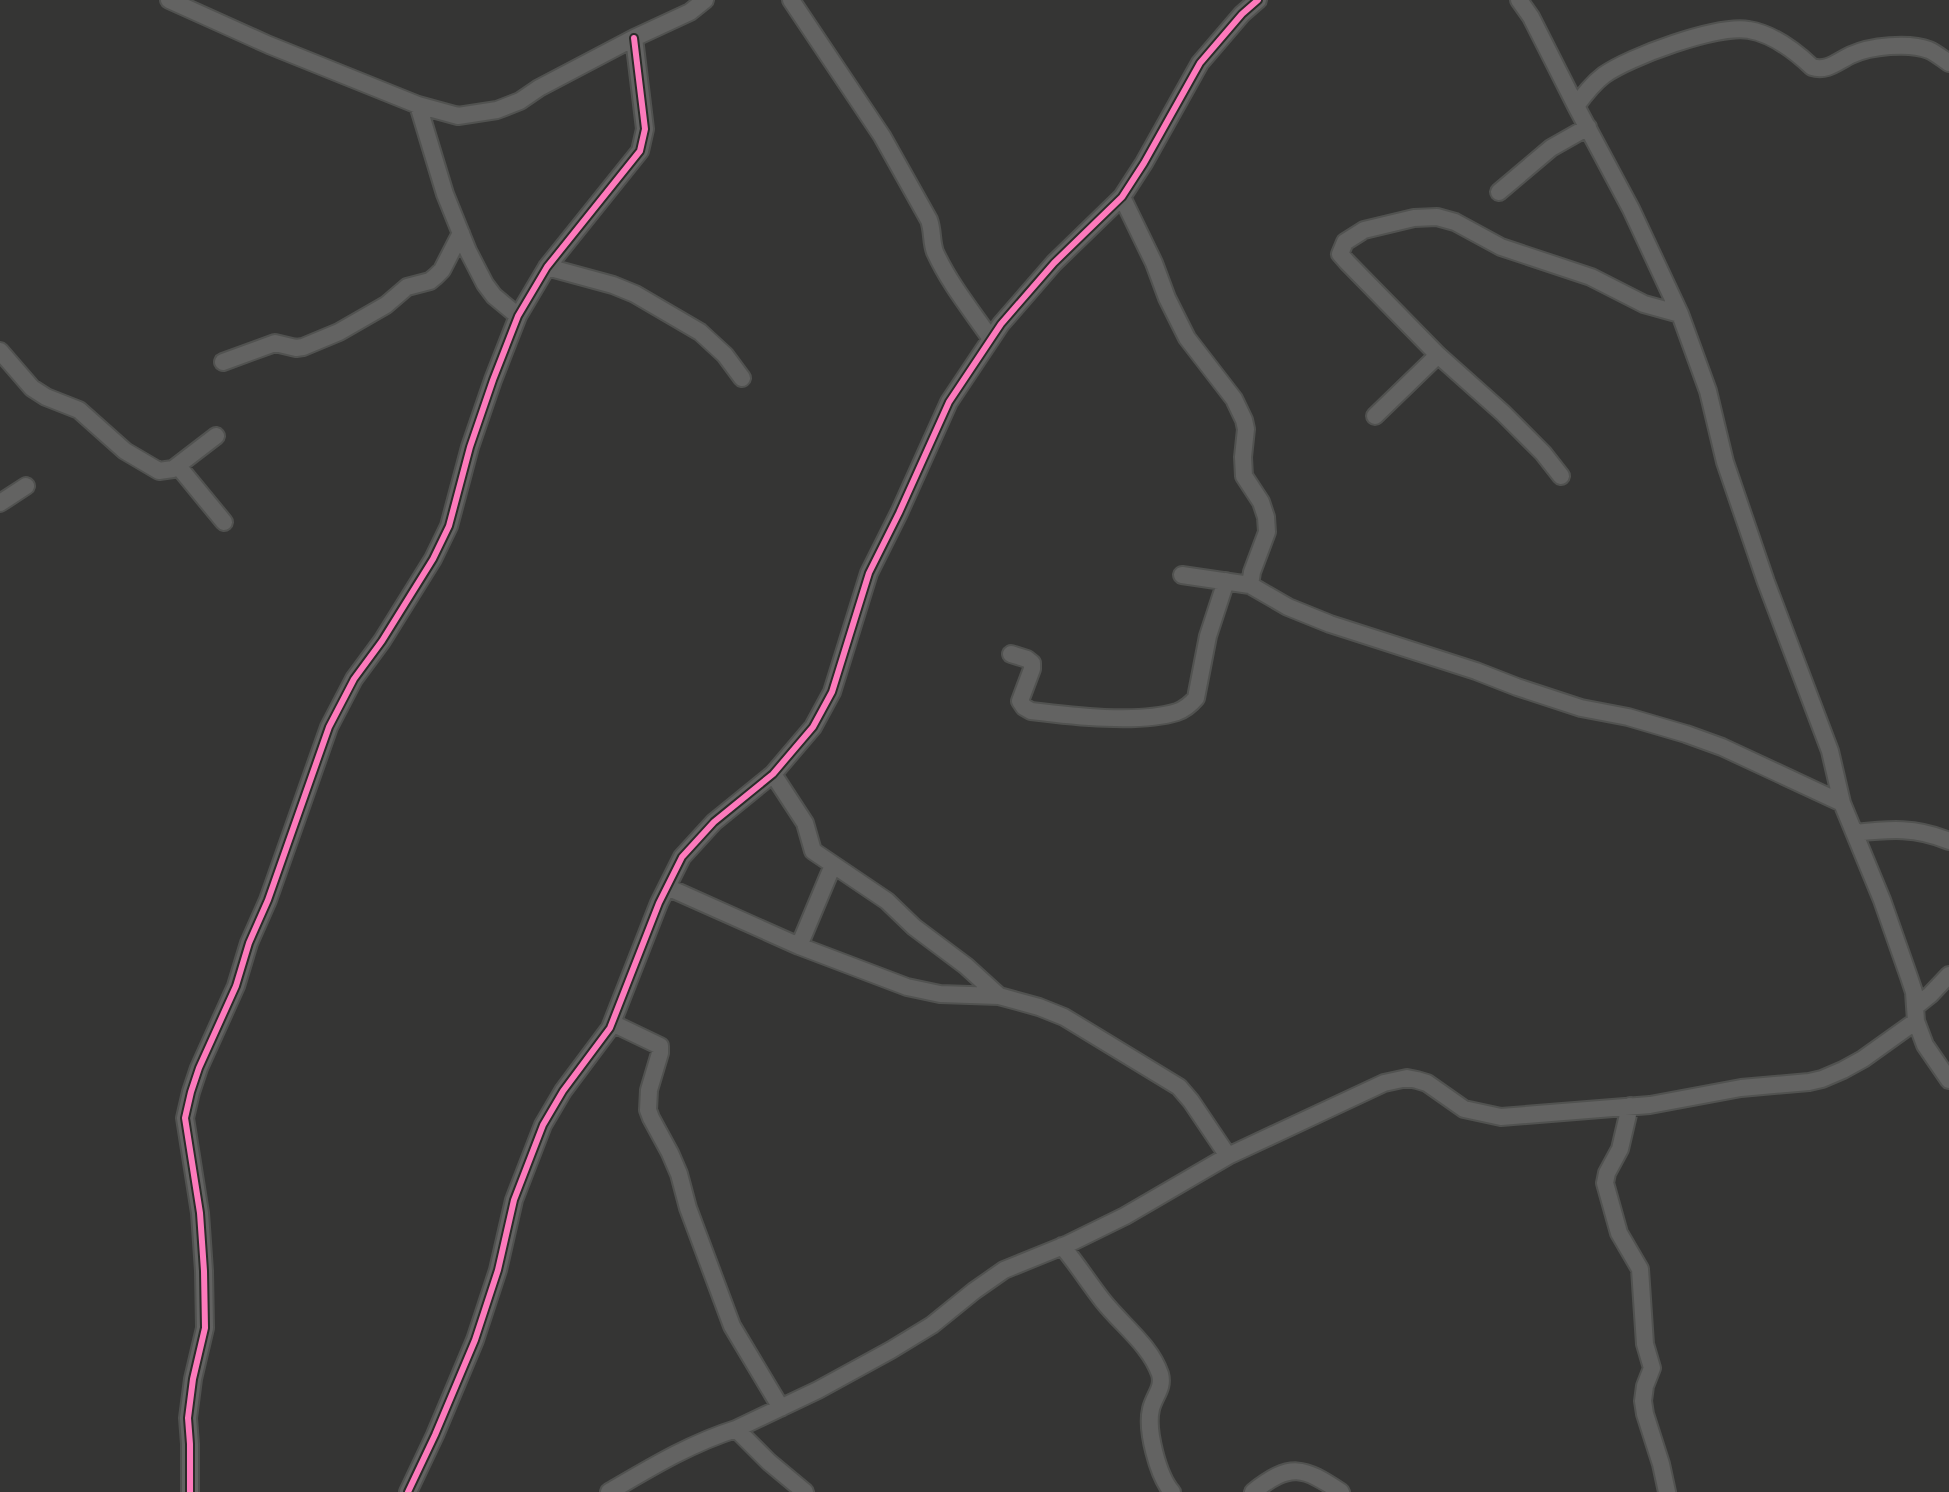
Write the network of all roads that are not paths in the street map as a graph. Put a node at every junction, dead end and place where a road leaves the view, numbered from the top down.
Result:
1 (169, 0) edge
2 (705, 0) edge
3 (791, 0) edge
4 (1258, 0) edge
5 (1519, 0) edge
6 (634, 38) junction
7 (1949, 63) edge
8 (418, 105) junction
9 (1576, 106) junction
10 (1588, 127) junction
11 (1498, 192) dead end
12 (1122, 197) junction
13 (461, 233) junction
14 (547, 267) junction
15 (1680, 314) junction
16 (518, 316) junction
17 (991, 339) junction
18 (0, 351) edge
19 (1438, 355) junction
20 (222, 362) dead end
21 (742, 378) dead end
22 (1375, 416) dead end
23 (216, 436) dead end
24 (178, 466) junction
25 (1562, 476) dead end
26 (26, 486) dead end
27 (0, 503) edge
28 (224, 522) dead end
29 (1182, 575) dead end
30 (1226, 581) junction
31 (1250, 585) junction
32 (1011, 654) dead end
33 (773, 774) junction
34 (1842, 803) junction
35 (1855, 833) junction
36 (1949, 841) edge
37 (833, 865) junction
38 (667, 887) junction
39 (799, 946) junction
40 (1949, 975) edge
41 (999, 996) junction
42 (1915, 1014) junction
43 (612, 1023) junction
44 (1949, 1080) edge
45 (1630, 1106) junction
46 (1228, 1156) junction
47 (1062, 1246) junction
48 (780, 1408) junction
49 (736, 1429) junction
50 (190, 1492) edge
51 (408, 1492) edge
52 (609, 1492) edge
53 (805, 1492) edge
54 (1172, 1492) edge
55 (1253, 1492) edge
56 (1341, 1492) edge
57 (1667, 1492) edge

1 - 8 street
2 - 6 street
3 - 17 street
4 - 12 street
5 - 9 street
6 - 8 street
6 - 14 street
7 - 9 street
8 - 13 street
9 - 10 street
10 - 11 street
10 - 15 street
12 - 17 street
12 - 31 street
13 - 16 street
13 - 20 street
14 - 16 street
14 - 21 street
15 - 19 street
15 - 34 street
16 - 50 street
17 - 33 street
18 - 24 street
19 - 22 street
19 - 25 street
23 - 24 street
24 - 28 street
26 - 27 street
29 - 30 street
30 - 31 street
30 - 32 street
31 - 34 street
33 - 37 street
33 - 38 street
34 - 35 street
35 - 36 street
35 - 42 street
37 - 39 street
37 - 41 street
38 - 39 street
38 - 43 street
39 - 41 street
40 - 42 street
41 - 46 street
42 - 44 street
42 - 45 street
43 - 48 street
43 - 51 street
45 - 46 street
45 - 57 street
46 - 47 street
47 - 48 street
47 - 54 street
48 - 49 street
49 - 52 street
49 - 53 street
55 - 56 street

